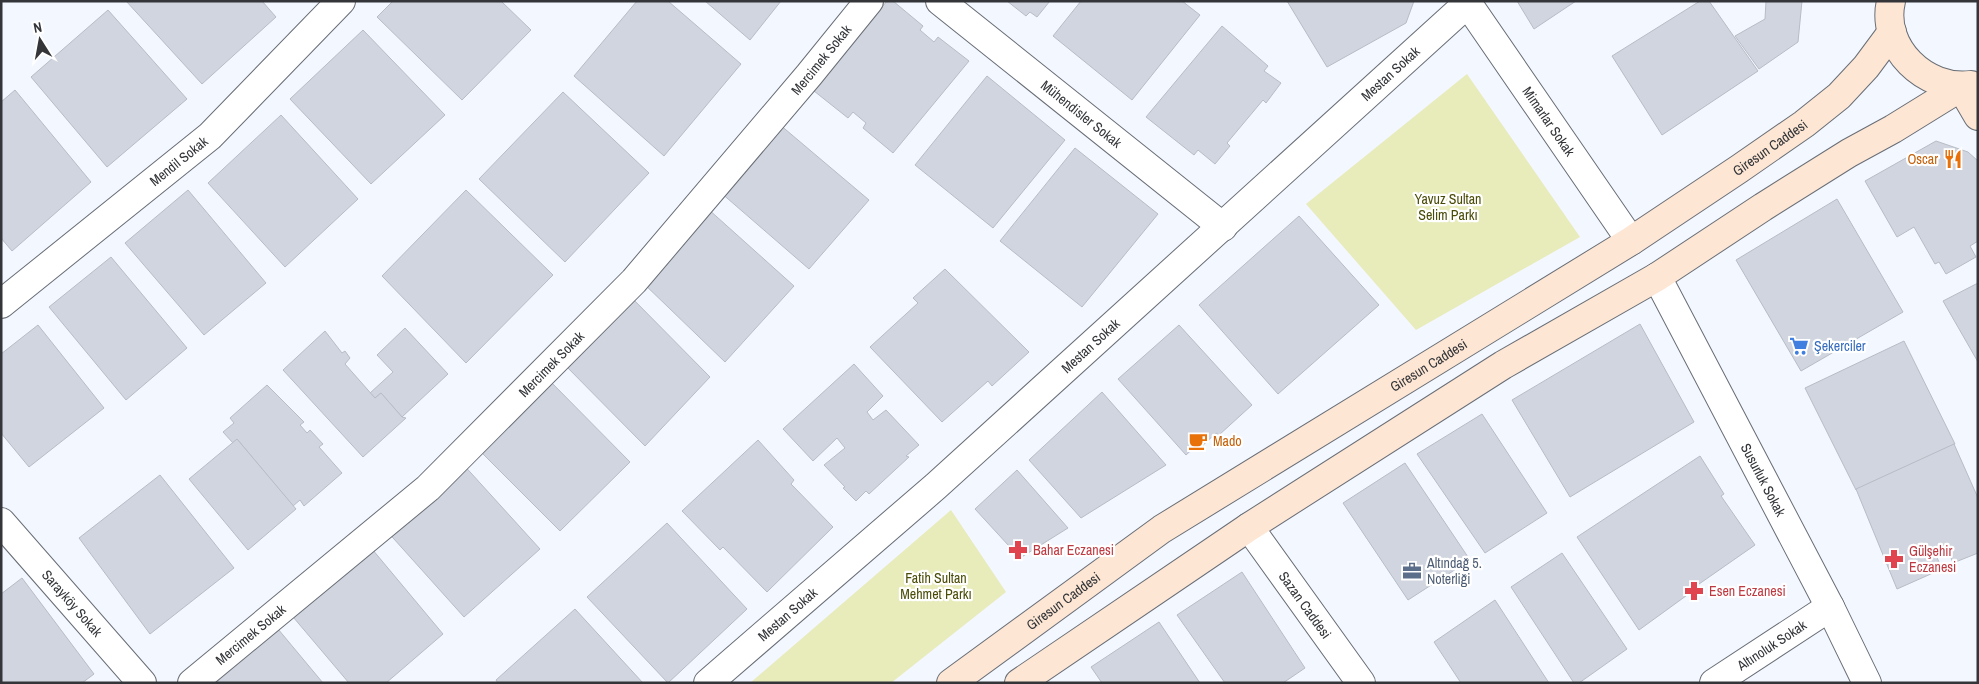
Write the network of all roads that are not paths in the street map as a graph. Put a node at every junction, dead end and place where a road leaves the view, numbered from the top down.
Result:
1 (340, 1) edge
2 (868, 1) edge
3 (940, 1) edge
4 (1891, 1) edge
5 (1467, 3) edge
6 (1892, 32) junction
7 (1969, 86) edge
8 (1978, 116) edge
9 (1223, 227) junction
10 (1631, 241) junction
11 (1657, 278) junction
12 (1, 304) edge
13 (1, 522) edge
14 (1249, 527) junction
15 (1830, 607) junction
16 (142, 683) edge
17 (192, 683) edge
18 (708, 683) edge
19 (951, 683) edge
20 (1019, 683) edge
21 (1361, 683) edge
22 (1714, 683) edge
23 (1867, 683) edge

1 - 12 street, Mendil Sokak
2 - 17 street, Mercimek Sokak
3 - 9 street, Mühendisler Sokak
4 - 6 main road
5 - 9 street, Mestan Sokak
5 - 10 street, Mimarlar Sokak
6 - 7 main road
6 - 10 main road, Giresun Caddesi
7 - 8 main road
7 - 11 main road
9 - 18 street, Mestan Sokak
10 - 19 main road, Giresun Caddesi
11 - 14 main road
11 - 15 street, Susurluk Sokak
13 - 16 street, Sarayköy Sokak
14 - 20 main road
14 - 21 street, Sazan Caddesi
15 - 22 street, Altınoluk Sokak
15 - 23 street, Susurluk Sokak

